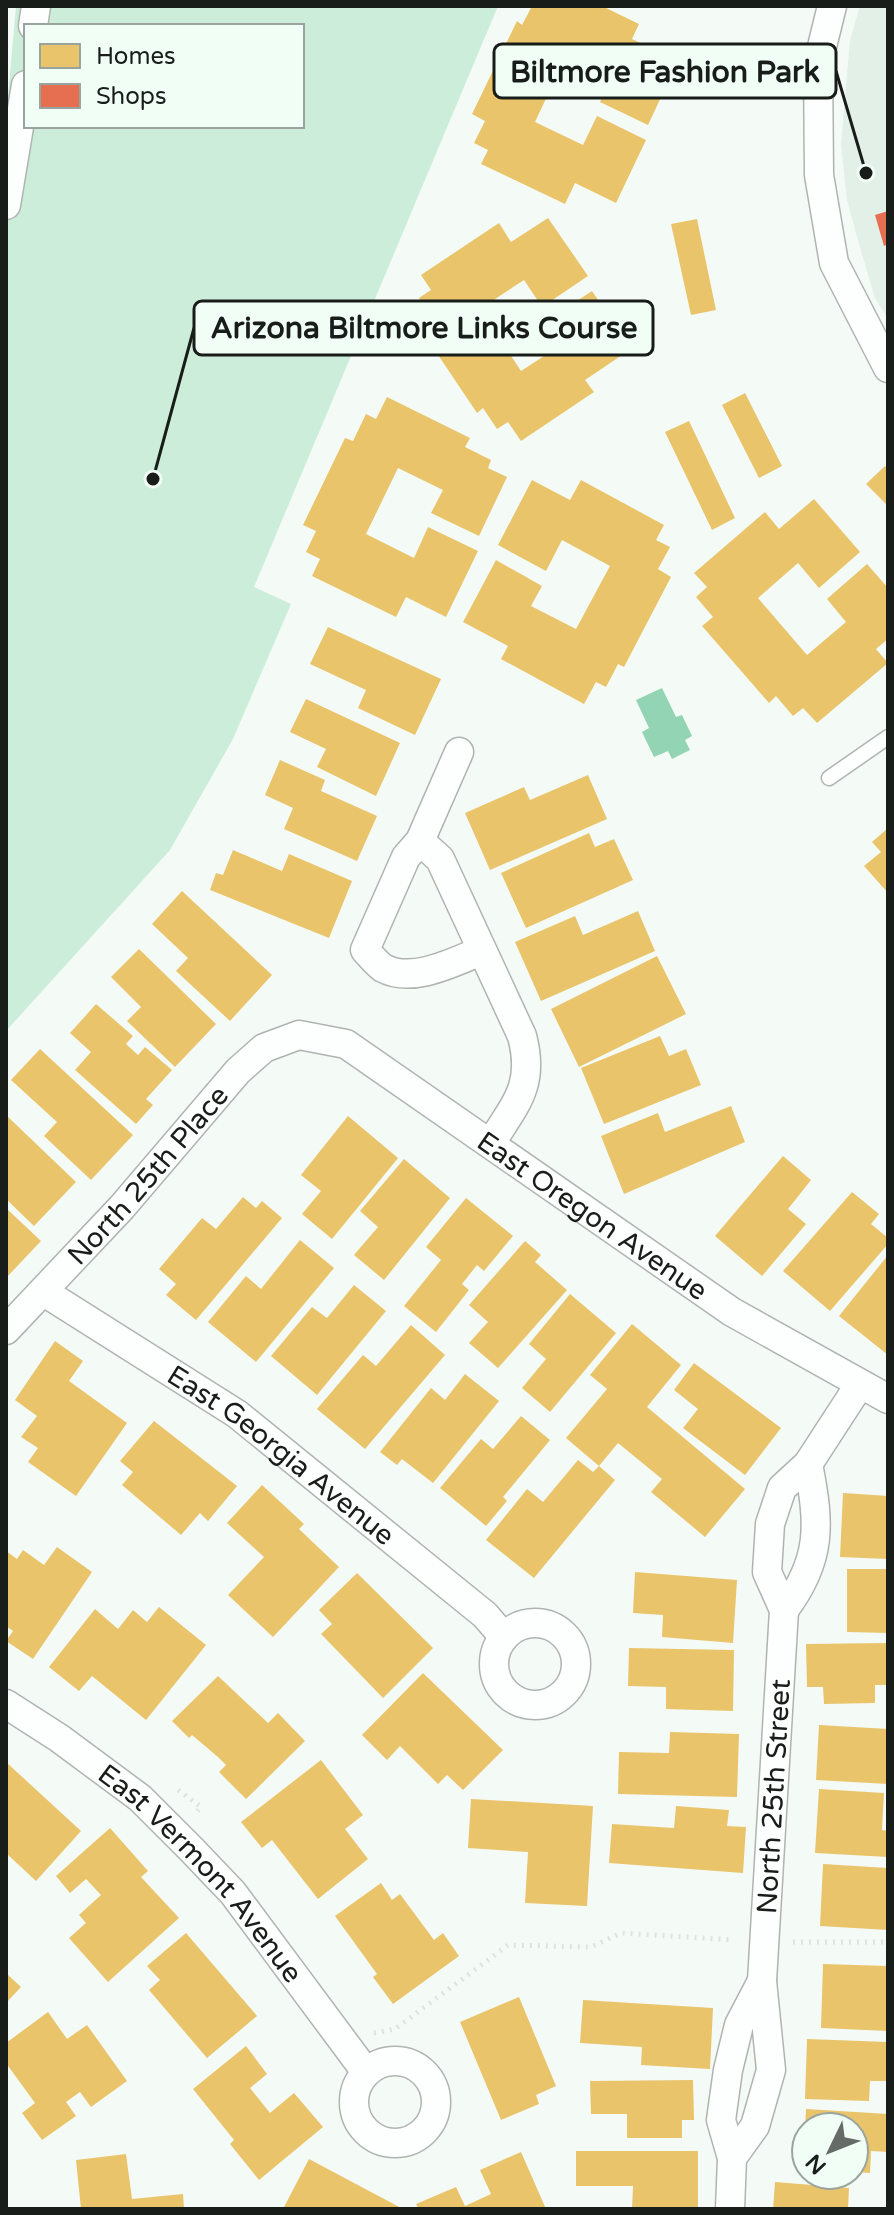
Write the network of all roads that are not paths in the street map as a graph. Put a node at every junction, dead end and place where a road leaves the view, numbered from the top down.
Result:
1 (832, 6) edge
2 (24, 97) edge
3 (6, 205) edge
4 (888, 368) edge
5 (888, 737) edge
6 (459, 752) dead end
7 (829, 778) dead end
8 (420, 841) junction
9 (481, 951) junction
10 (299, 1035) joint
11 (491, 1143) junction
12 (44, 1292) junction
13 (6, 1330) edge
14 (860, 1384) junction
15 (888, 1399) edge
16 (808, 1464) junction
17 (784, 1610) junction
18 (504, 1637) dead end
19 (6, 1704) edge
20 (762, 1981) junction
21 (366, 2072) dead end
22 (732, 2158) junction
23 (730, 2209) edge

1 - 4 street
2 - 3 street
5 - 7 lane
6 - 8 street
8 - 9 street
8 - 9 street
9 - 11 street
10 - 11 street, East Oregon Avenue
10 - 12 street, North 25th Place
11 - 14 street, East Oregon Avenue
12 - 13 street, North 25th Place
12 - 18 street, East Georgia Avenue
14 - 15 street, East Oregon Avenue
14 - 16 street, North 25th Street
16 - 17 street
16 - 17 street, North 25th Street
17 - 20 street, North 25th Street
19 - 21 street, East Vermont Avenue
20 - 22 street, North 25th Street
20 - 22 street, North 25th Street
22 - 23 street, North 25th Street

